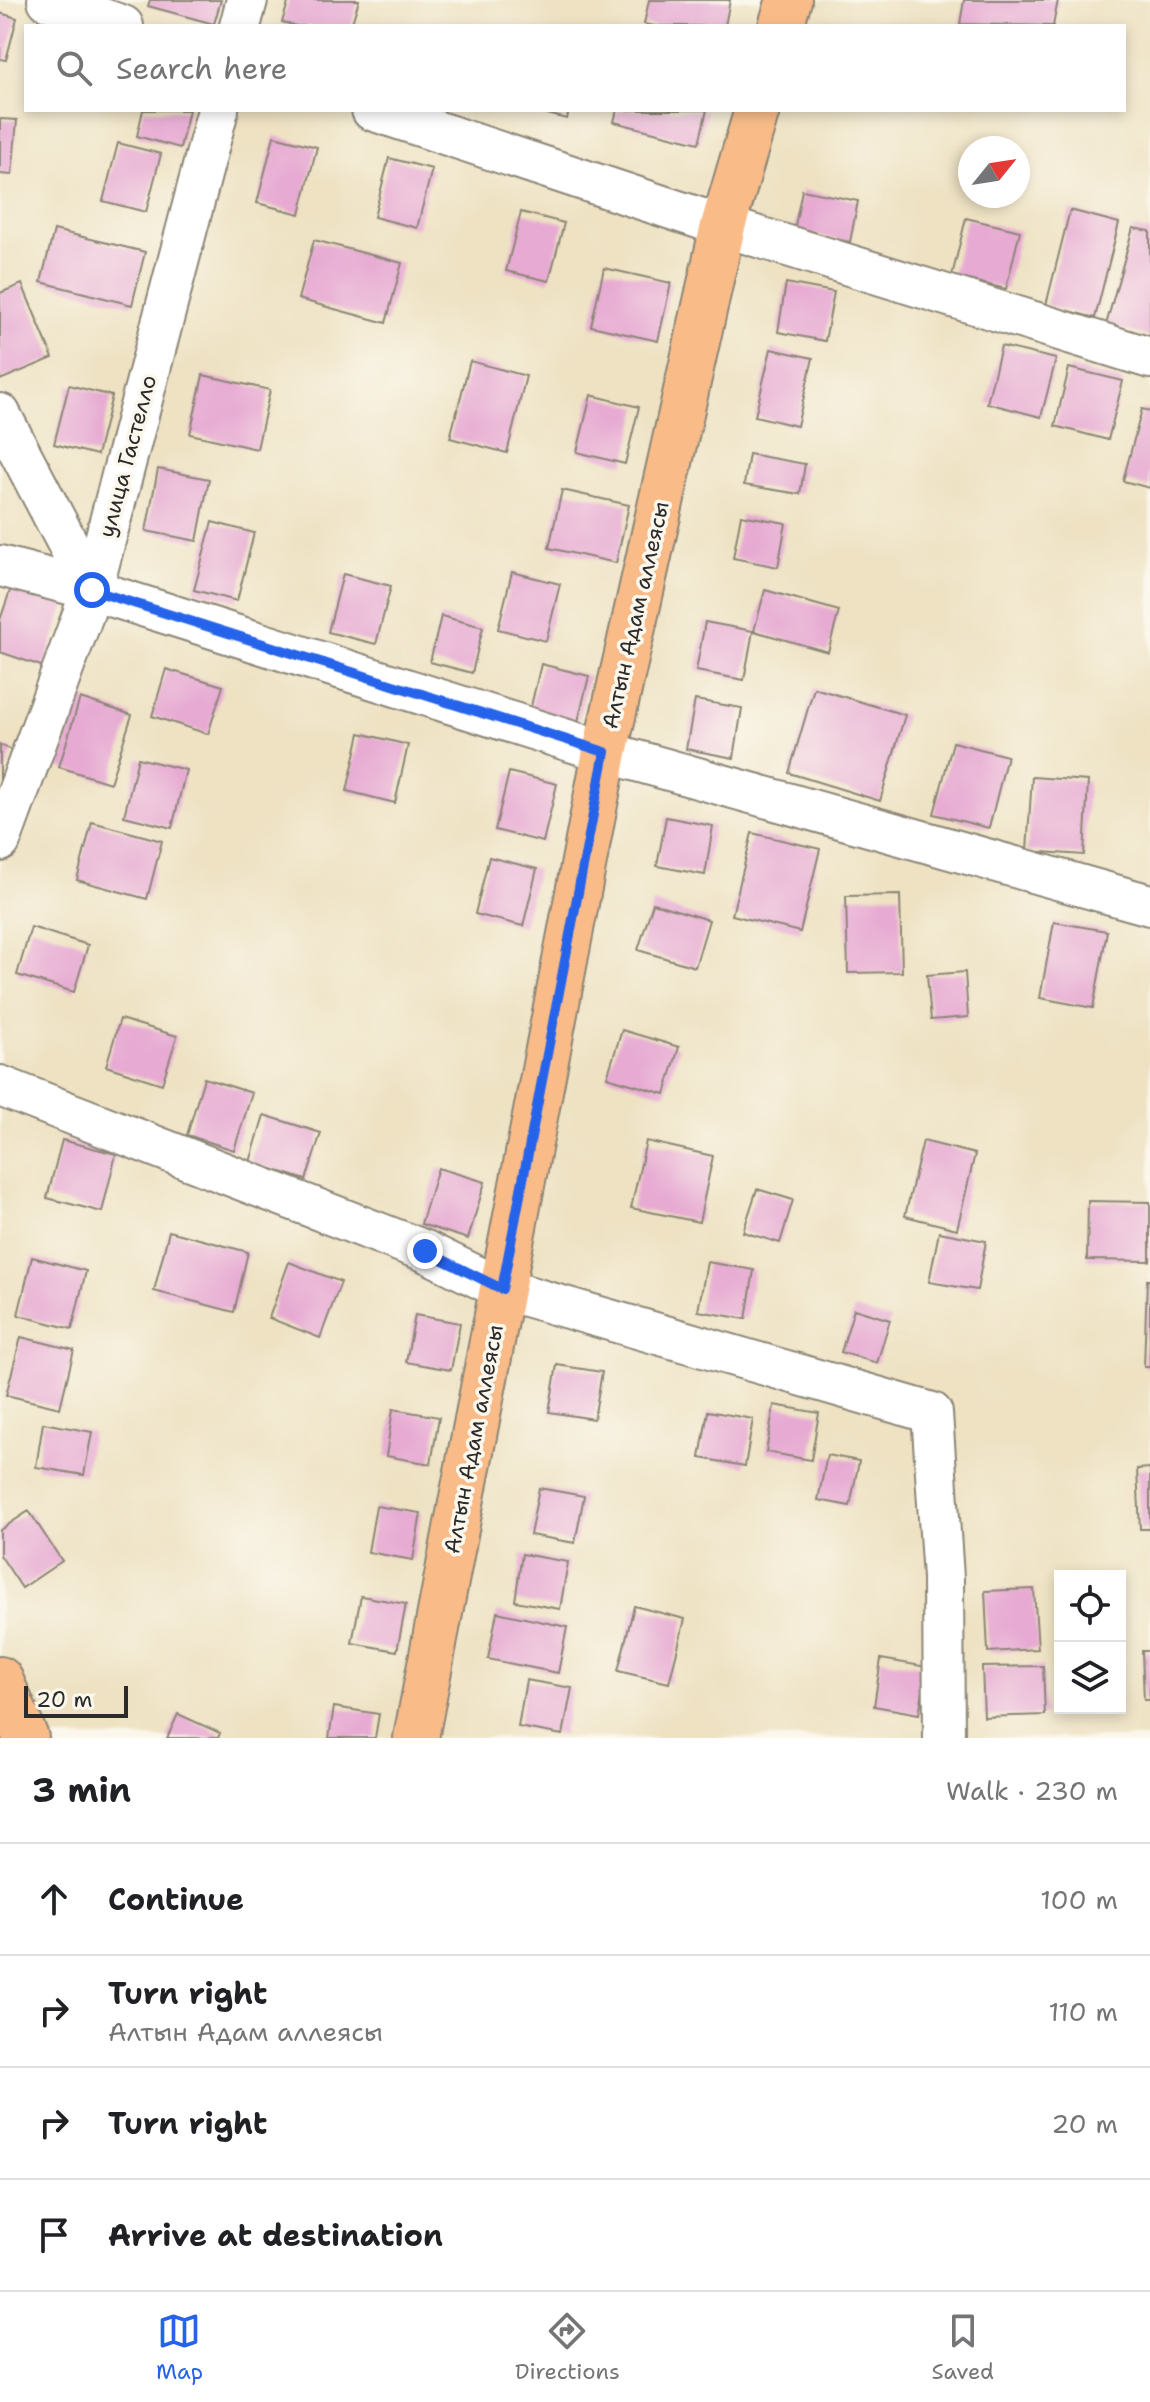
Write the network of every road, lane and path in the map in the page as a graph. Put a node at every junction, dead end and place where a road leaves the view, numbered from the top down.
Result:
1 (48, 0) edge
2 (247, 0) edge
3 (789, 0) edge
4 (117, 24) edge
5 (241, 24) edge
6 (782, 24) edge
7 (217, 112) edge
8 (378, 112) edge
9 (756, 112) edge
10 (723, 226) junction
11 (1150, 358) edge
12 (0, 414) edge
13 (0, 566) edge
14 (92, 590) junction
15 (605, 752) junction
16 (0, 841) edge
17 (1150, 905) edge
18 (0, 1086) edge
19 (502, 1289) junction
20 (0, 1679) edge
21 (26, 1738) edge
22 (416, 1738) edge
23 (944, 1738) edge

1 - 4 street
2 - 5 street
3 - 6 main road
7 - 14 street, улица Гастелло
8 - 10 street
9 - 10 main road, Алтын Адам аллеясы
10 - 11 street
10 - 15 main road, Алтын Адам аллеясы
12 - 14 street
13 - 14 street
14 - 15 street
14 - 16 street, улица Гастелло
15 - 17 street
15 - 19 main road, Алтын Адам аллеясы
18 - 19 street
19 - 22 main road, Алтын Адам аллеясы
19 - 23 street
20 - 21 main road

